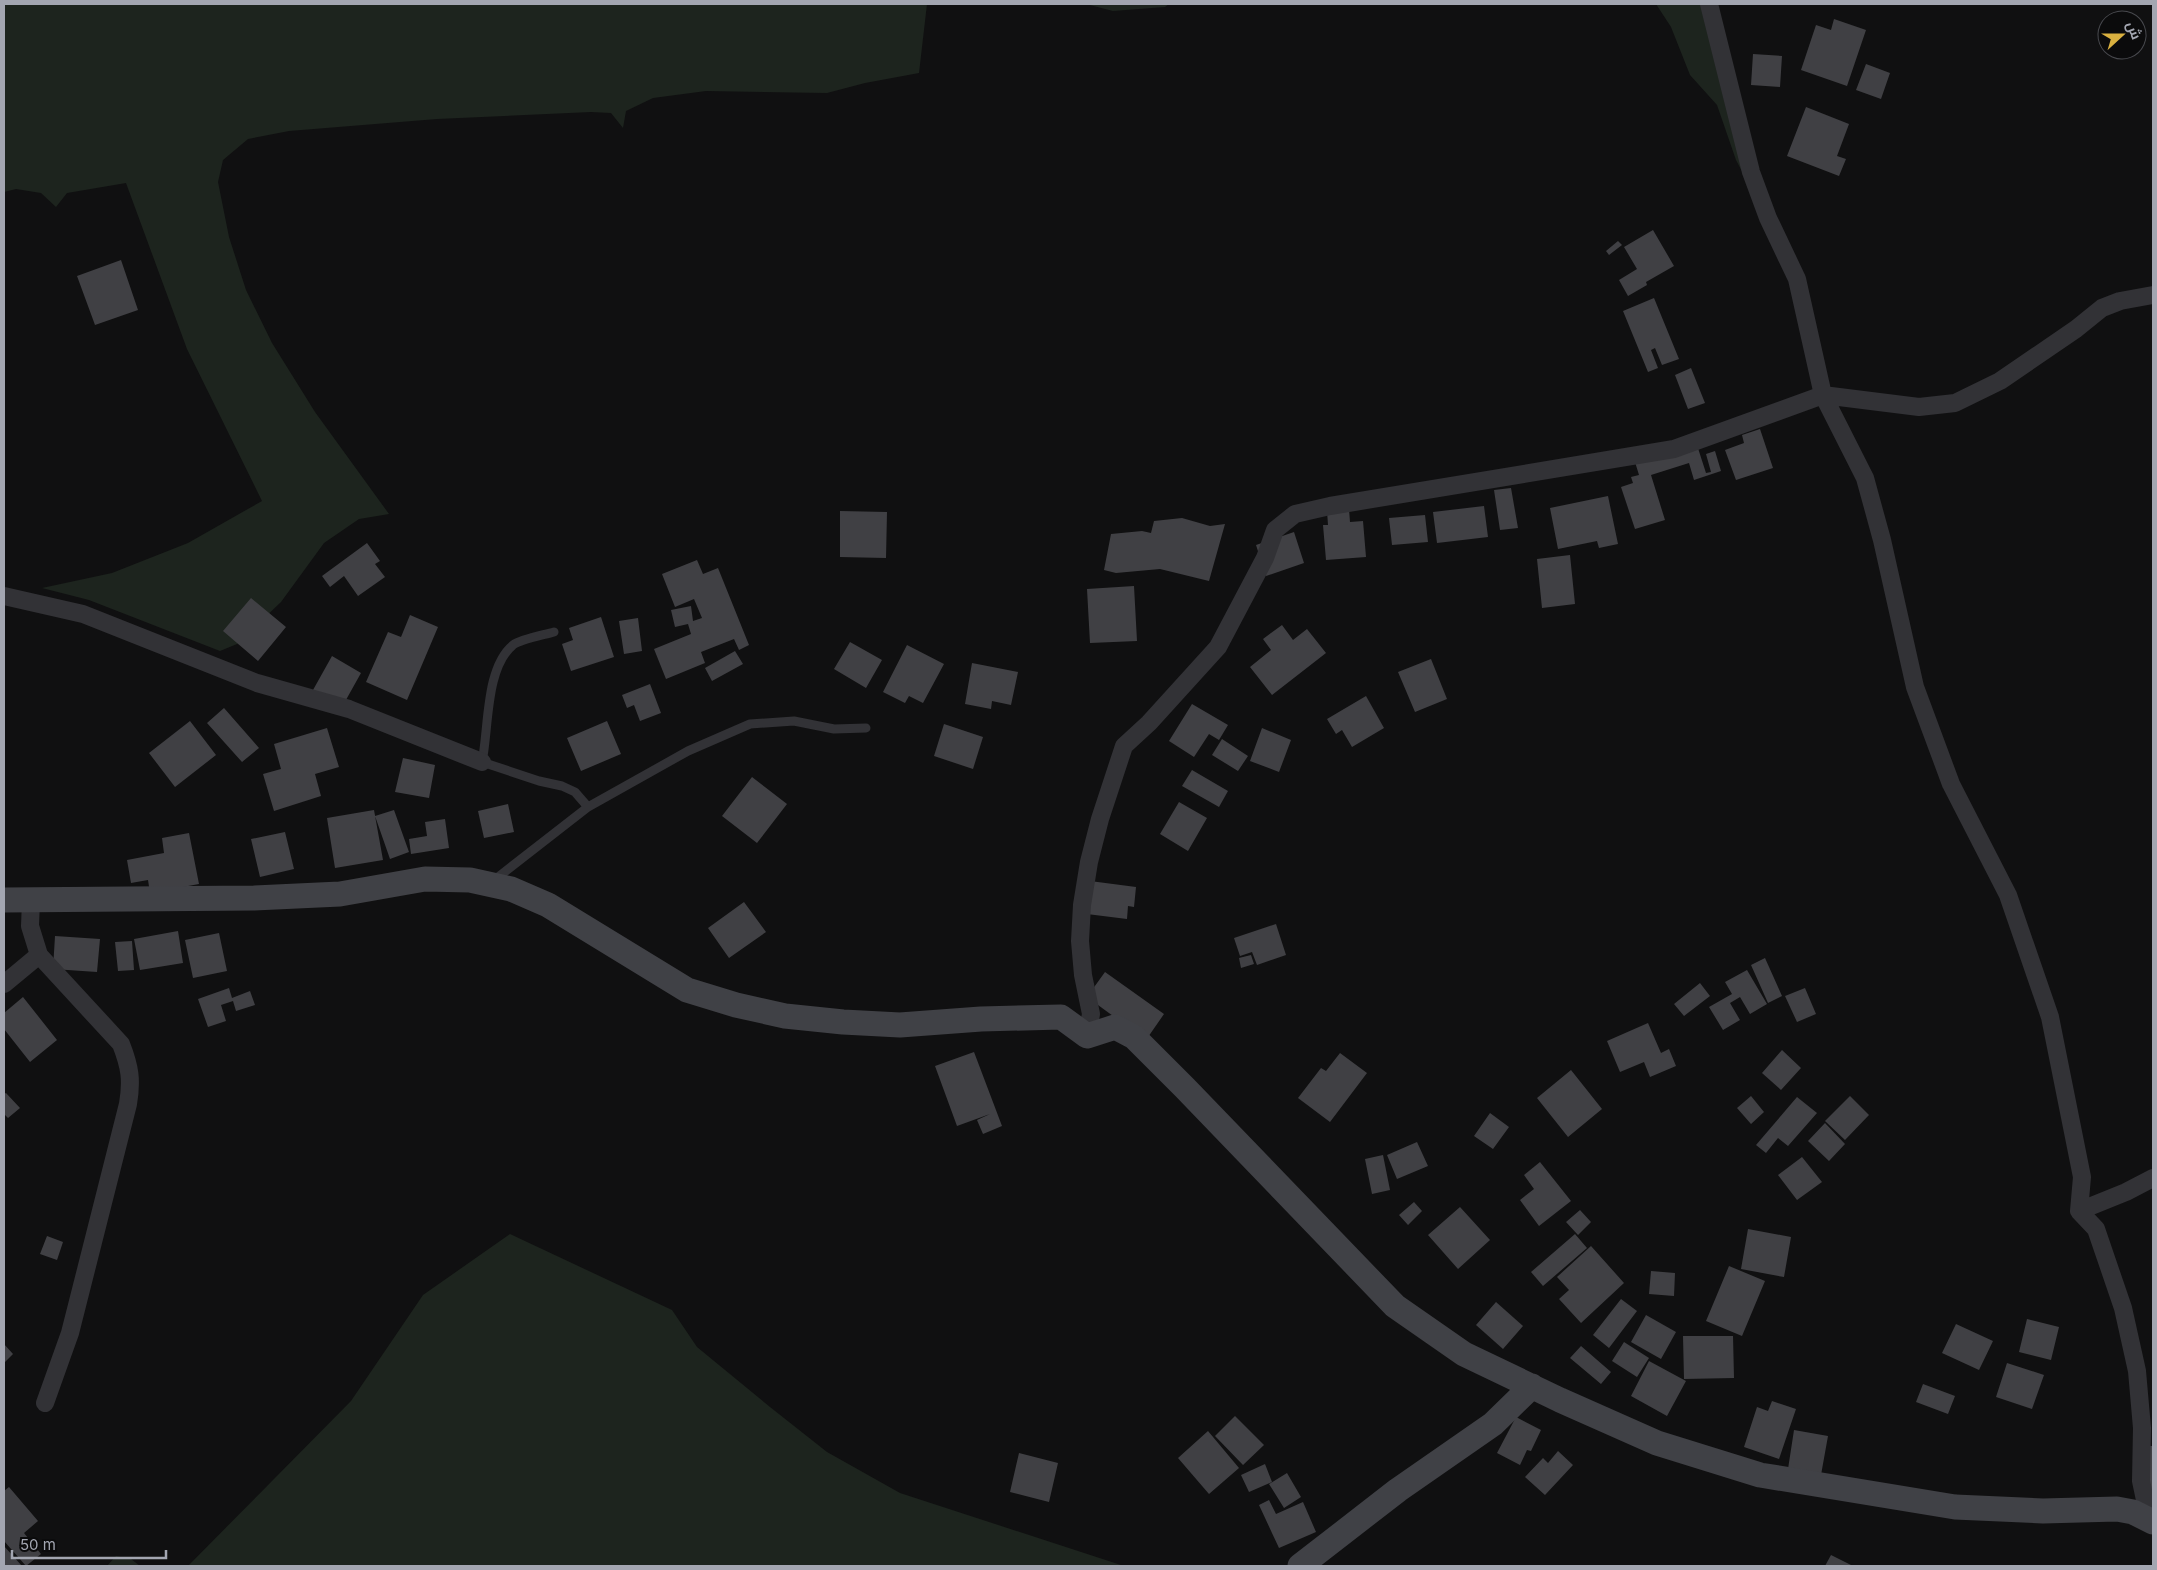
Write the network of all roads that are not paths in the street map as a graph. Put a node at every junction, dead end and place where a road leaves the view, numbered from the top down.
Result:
1 (1709, 4) edge
2 (2153, 295) edge
3 (1823, 395) junction
4 (4, 596) edge
5 (554, 632) dead end
6 (866, 728) dead end
7 (482, 762) junction
8 (588, 806) junction
9 (489, 884) junction
10 (4, 900) edge
11 (31, 900) junction
12 (39, 955) junction
13 (4, 984) edge
14 (1087, 1036) junction
15 (2153, 1178) edge
16 (2079, 1211) junction
17 (1532, 1386) junction
18 (45, 1403) dead end
19 (2152, 1520) edge
20 (1300, 1566) edge

1 - 3 street
2 - 3 street
3 - 14 street
3 - 16 street
4 - 7 street
5 - 7 lane
6 - 8 lane
7 - 8 lane
8 - 9 lane
9 - 11 main road
9 - 14 main road
10 - 11 main road
11 - 12 street
12 - 13 street
12 - 18 street
14 - 17 main road
15 - 16 street
16 - 19 street
17 - 19 main road
17 - 20 main road

